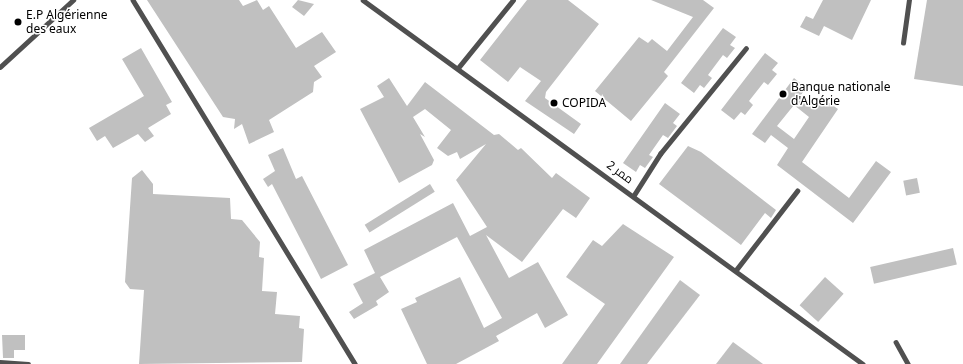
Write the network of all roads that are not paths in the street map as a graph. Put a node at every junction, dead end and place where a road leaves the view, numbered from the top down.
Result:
1 (73, 0) edge
2 (133, 0) edge
3 (362, 0) edge
4 (513, 0) edge
5 (909, 0) edge
6 (903, 43) dead end
7 (746, 48) dead end
8 (0, 67) edge
9 (458, 68) junction
10 (797, 192) dead end
11 (634, 195) junction
12 (736, 270) junction
13 (896, 342) dead end
14 (0, 362) edge
15 (28, 364) edge
16 (355, 364) edge
17 (863, 364) edge
18 (908, 364) edge

1 - 8 lane
2 - 16 lane
3 - 9 lane, ممر 2
4 - 9 lane
5 - 6 lane
7 - 11 lane
9 - 11 lane, ممر 2
10 - 12 lane
11 - 12 lane, ممر 2
12 - 17 lane, ممر 2
13 - 18 lane
14 - 15 lane

